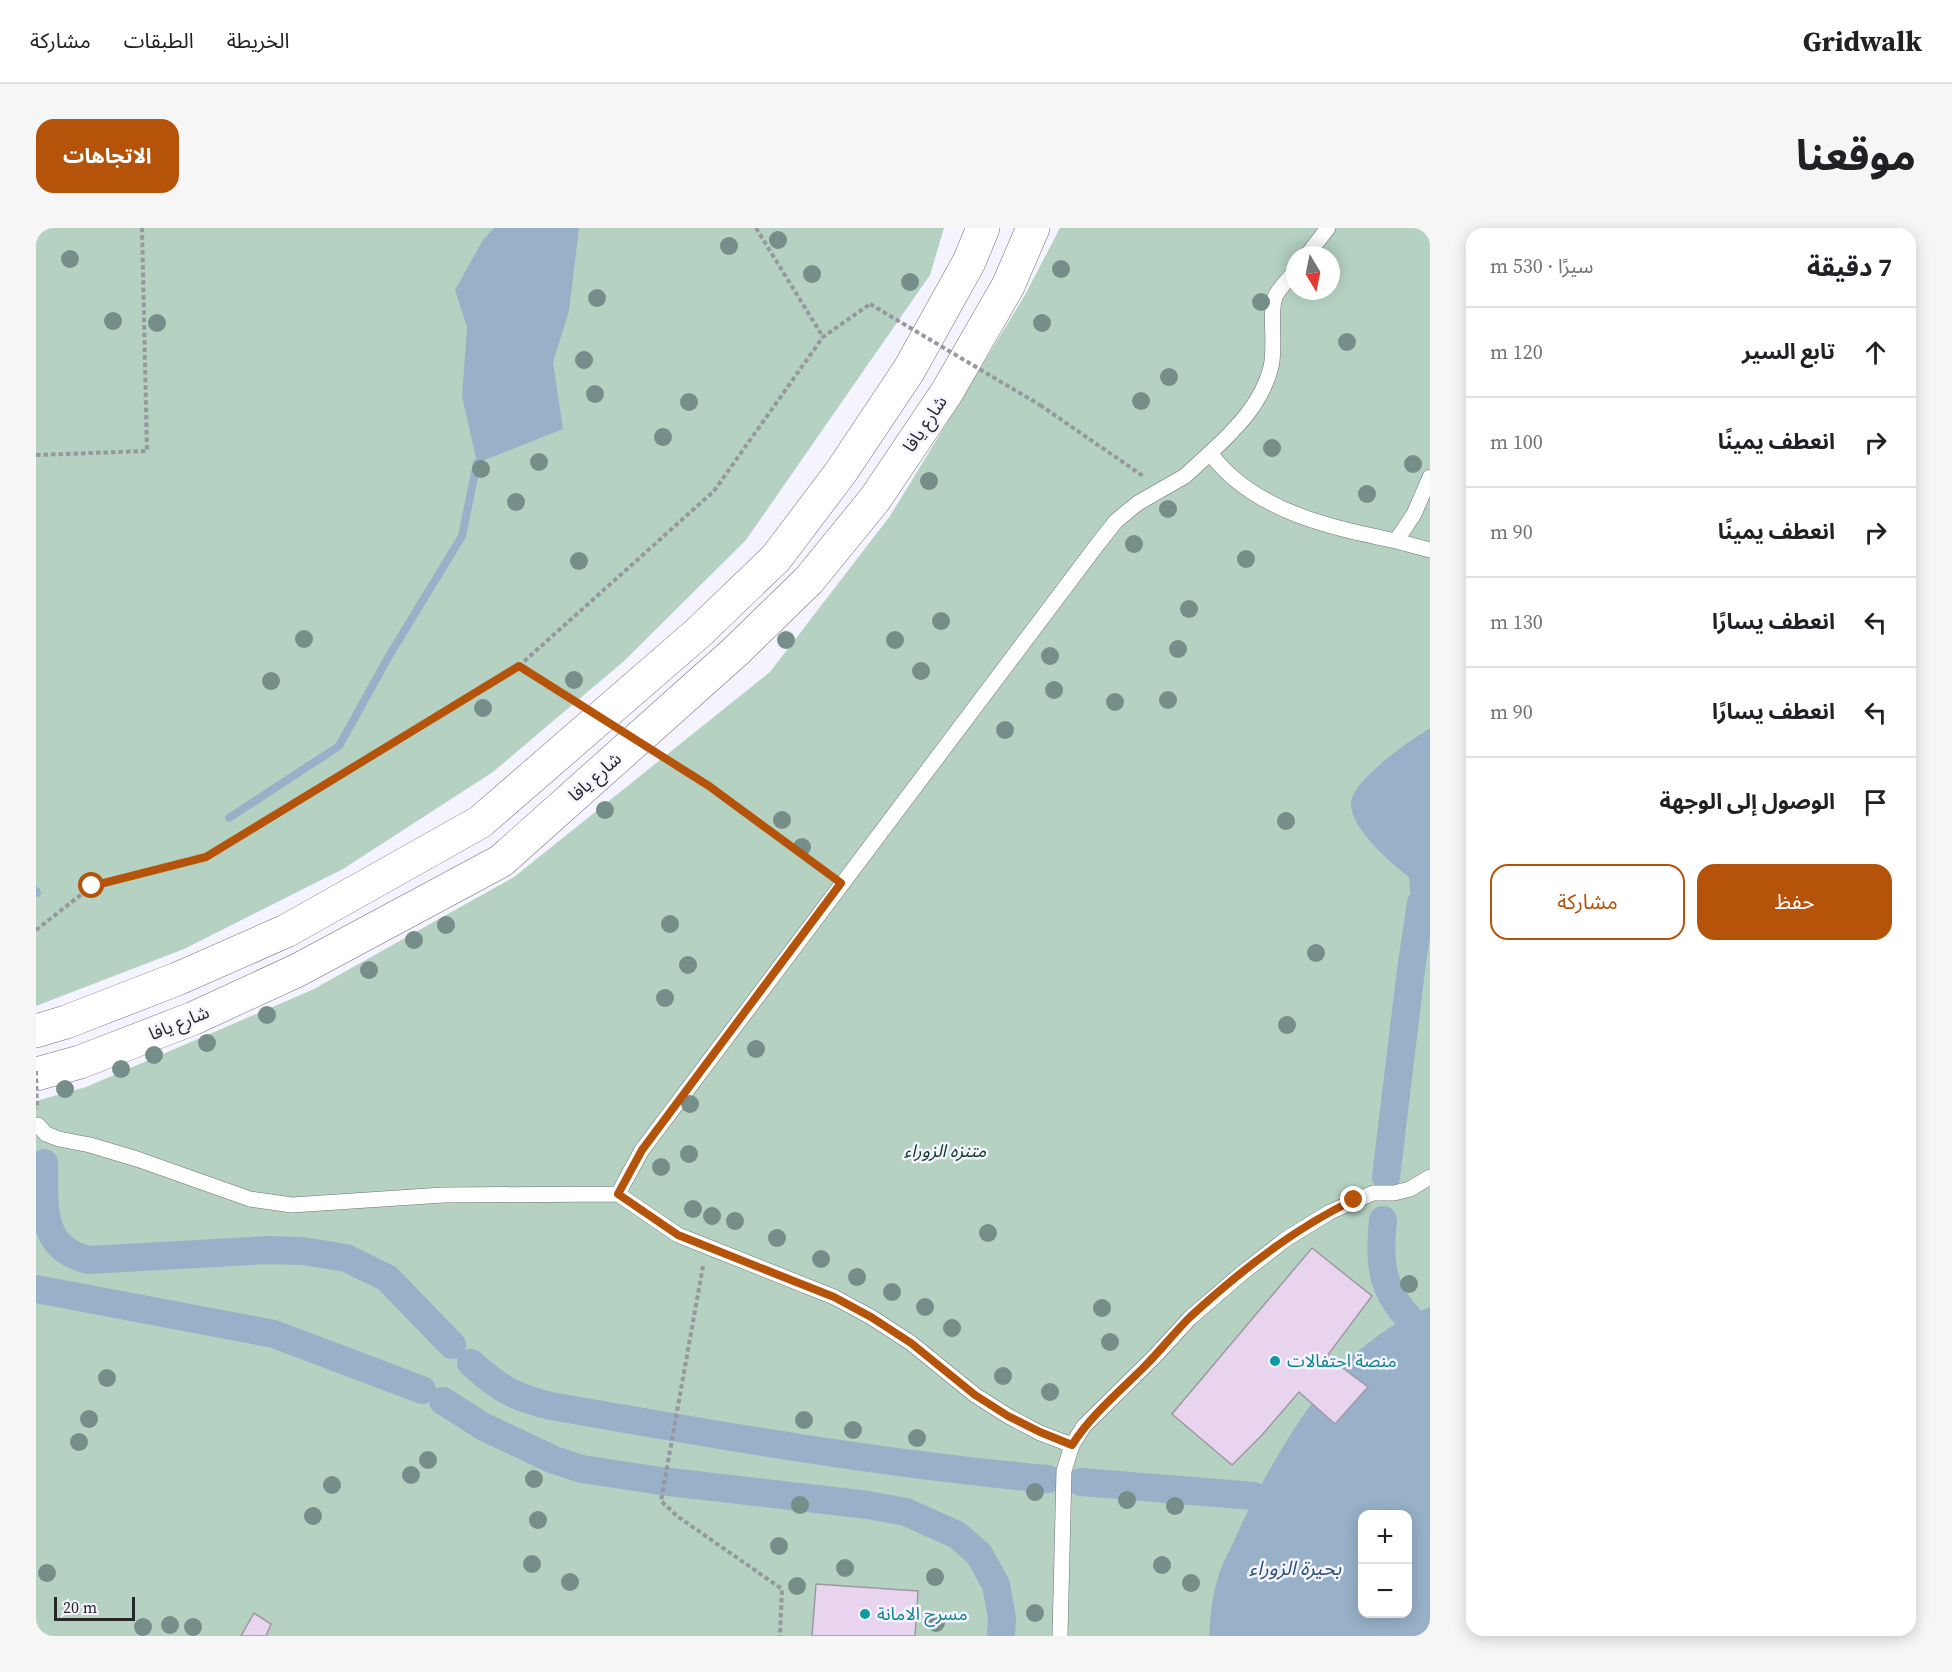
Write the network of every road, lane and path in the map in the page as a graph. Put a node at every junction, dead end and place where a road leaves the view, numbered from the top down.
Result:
1 (142, 228) edge
2 (756, 228) edge
3 (983, 228) edge
4 (1032, 228) edge
5 (1328, 228) edge
6 (1314, 246) edge
7 (1286, 283) edge
8 (823, 337) junction
9 (1210, 453) junction
10 (36, 456) edge
11 (1430, 477) edge
12 (1163, 490) junction
13 (1396, 541) junction
14 (1430, 550) edge
15 (519, 666) junction
16 (841, 883) junction
17 (36, 930) edge
18 (36, 1031) edge
19 (36, 1072) edge
20 (37, 1117) edge
21 (1430, 1177) edge
22 (618, 1194) junction
23 (707, 1247) junction
24 (1072, 1445) junction
25 (780, 1636) edge
26 (1060, 1636) edge

1 - 10 path
2 - 8 path
3 - 18 highway
4 - 19 highway, شارع يافا
5 - 6 street
7 - 9 street
8 - 12 path, bridge
8 - 15 path
9 - 12 street
9 - 13 street
11 - 13 street
12 - 16 street
13 - 14 street
15 - 16 path, bridge
15 - 17 path
16 - 22 street
19 - 20 path, bridge
20 - 22 street
21 - 24 street
22 - 23 street
23 - 24 street
23 - 25 path
24 - 26 street

